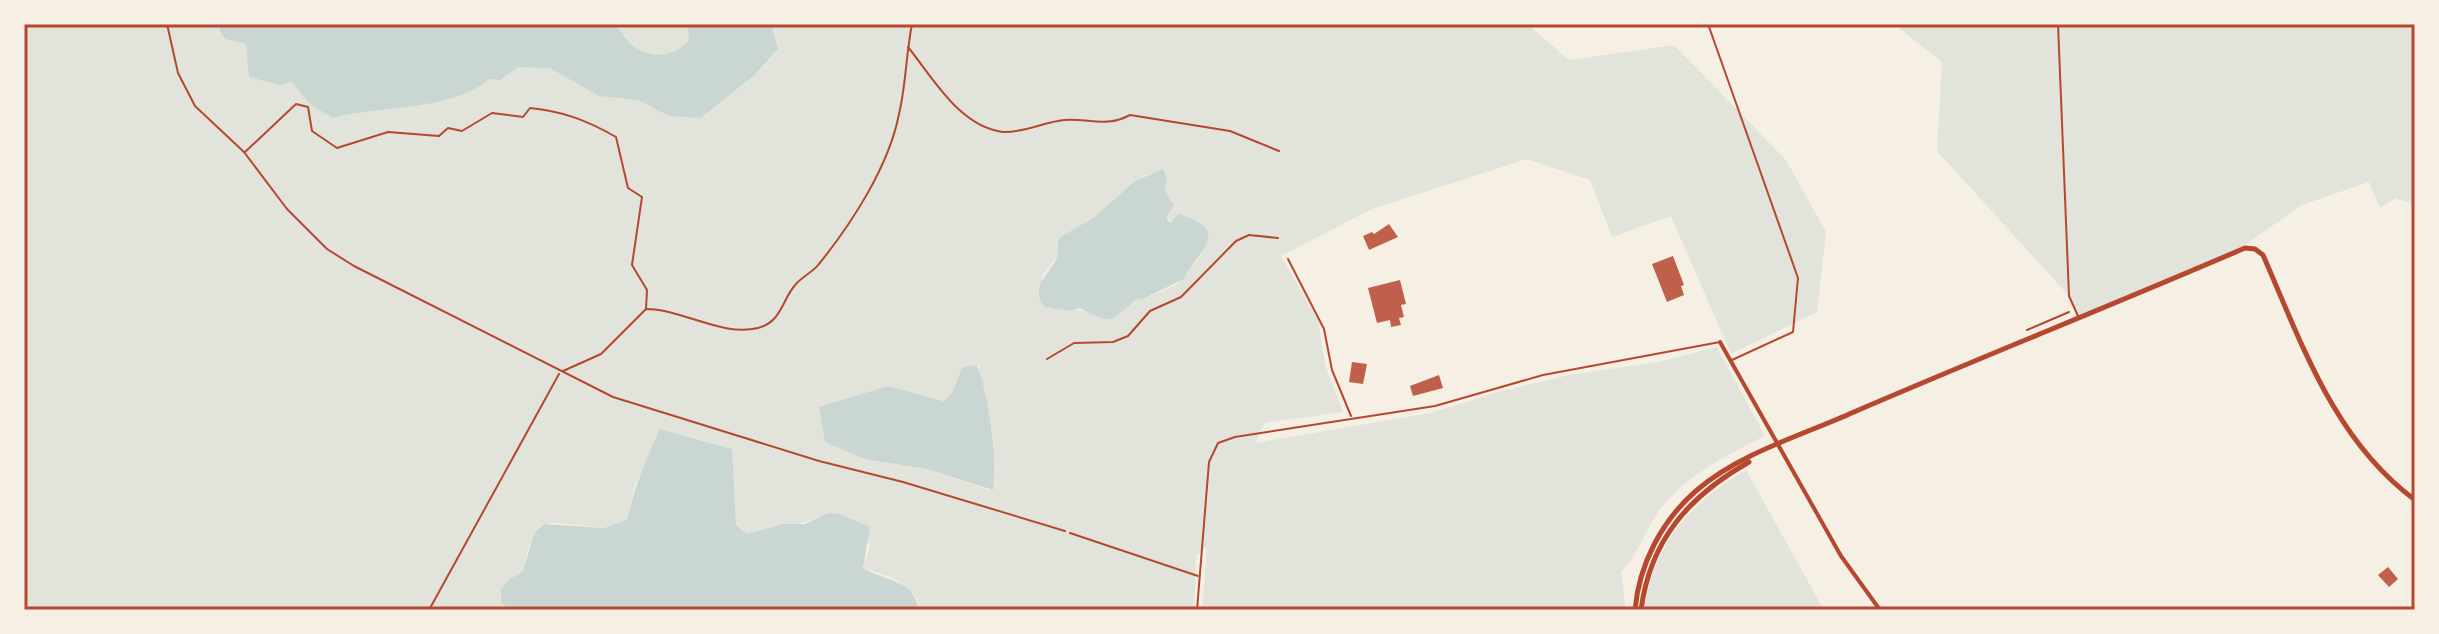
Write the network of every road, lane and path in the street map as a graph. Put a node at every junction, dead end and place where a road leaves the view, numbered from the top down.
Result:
1 (167, 24) edge
2 (912, 24) edge
3 (1708, 24) edge
4 (2058, 24) edge
5 (907, 46) junction
6 (1279, 151) dead end
7 (244, 152) junction
8 (1278, 238) dead end
9 (1288, 259) dead end
10 (646, 309) junction
11 (2078, 317) junction
12 (1720, 342) joint
13 (1047, 359) dead end
14 (1730, 361) junction
15 (560, 372) junction
16 (1352, 417) junction
17 (1778, 446) junction
18 (2415, 500) edge
19 (1070, 533) joint
20 (1199, 576) junction
21 (429, 610) edge
22 (1197, 610) edge
23 (1638, 610) edge
24 (1880, 610) edge

1 - 7 path
2 - 5 path
3 - 14 lane
4 - 11 lane
5 - 6 path
5 - 10 path
7 - 10 path
7 - 15 path
8 - 13 path
9 - 16 lane
10 - 15 path
11 - 17 street
11 - 18 street
12 - 14 street
12 - 16 lane
14 - 17 street
15 - 19 path
15 - 21 path
16 - 20 lane
17 - 23 street
17 - 24 street
19 - 20 lane
20 - 22 lane

